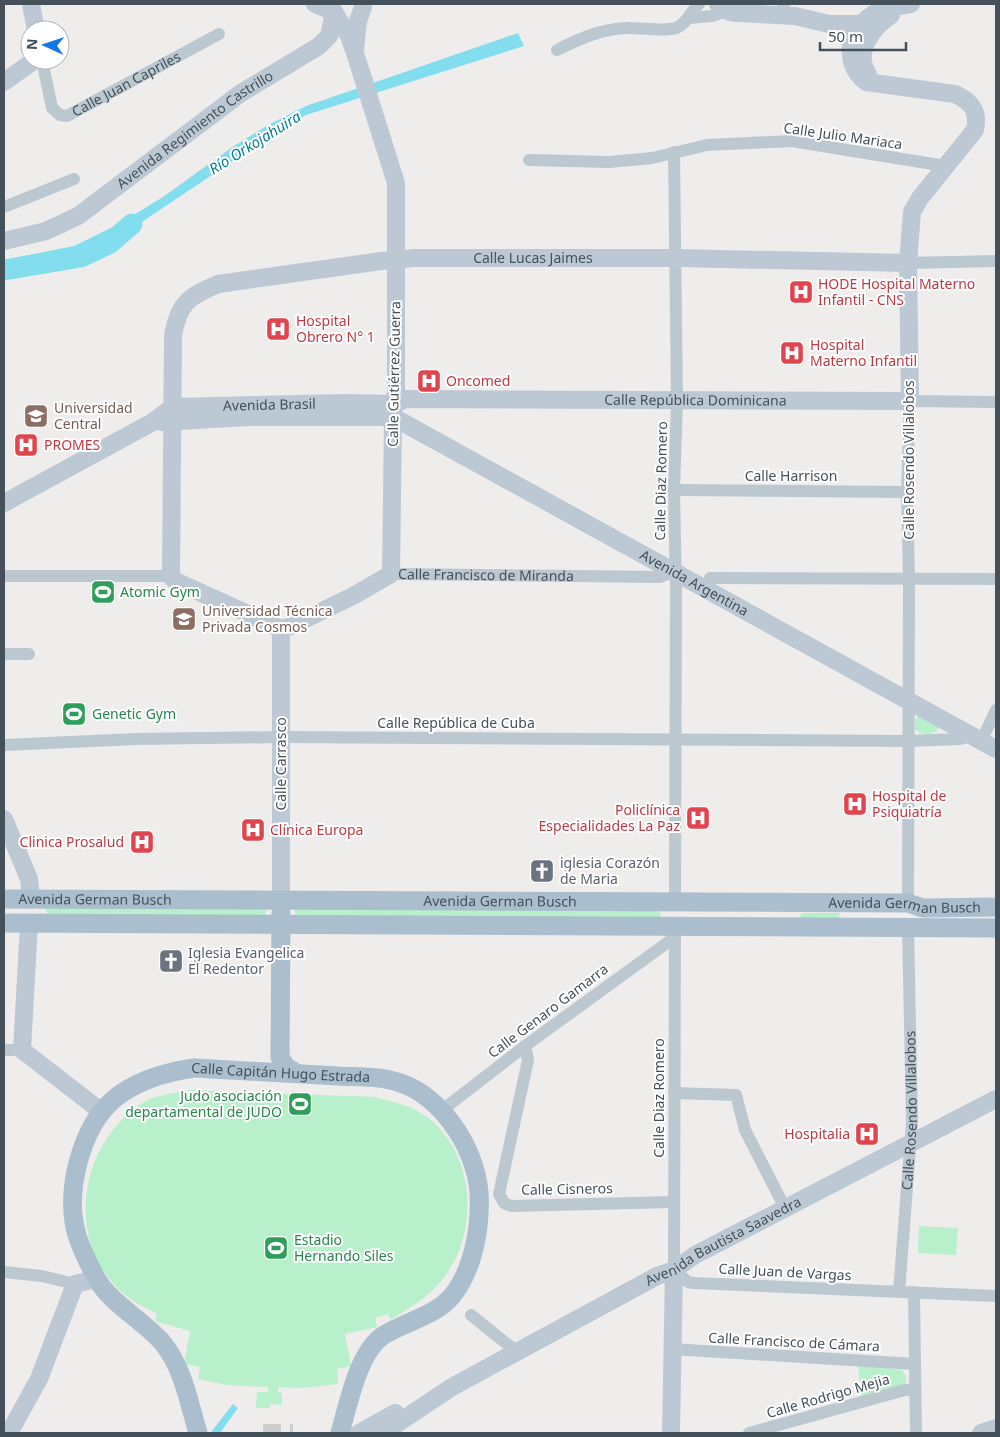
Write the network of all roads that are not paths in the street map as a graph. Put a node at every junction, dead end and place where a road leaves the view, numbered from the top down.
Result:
1 (31, 4) edge
2 (315, 4) edge
3 (699, 4) edge
4 (753, 4) edge
5 (908, 4) edge
6 (365, 5) edge
7 (785, 7) edge
8 (727, 9) edge
9 (334, 12) junction
10 (690, 18) junction
11 (34, 20) edge
12 (829, 24) junction
13 (862, 24) junction
14 (219, 34) dead end
15 (319, 46) junction
16 (850, 49) junction
17 (557, 50) dead end
18 (356, 55) junction
19 (20, 70) edge
20 (44, 70) edge
21 (4, 82) edge
22 (882, 84) junction
23 (674, 152) junction
24 (529, 160) dead end
25 (945, 166) junction
26 (74, 179) dead end
27 (4, 207) edge
28 (4, 241) edge
29 (676, 258) junction
30 (394, 259) junction
31 (996, 261) edge
32 (908, 264) junction
33 (677, 401) junction
34 (910, 401) junction
35 (996, 402) edge
36 (393, 410) junction
37 (173, 414) junction
38 (674, 490) junction
39 (907, 492) junction
40 (4, 501) edge
41 (675, 565) junction
42 (390, 574) junction
43 (4, 576) edge
44 (171, 576) junction
45 (909, 578) junction
46 (996, 579) edge
47 (707, 582) junction
48 (282, 629) junction
49 (4, 654) edge
50 (29, 654) dead end
51 (909, 694) junction
52 (996, 710) edge
53 (985, 735) edge
54 (282, 737) junction
55 (675, 739) junction
56 (908, 741) junction
57 (4, 745) edge
58 (996, 749) edge
59 (5, 823) edge
60 (31, 898) junction
61 (4, 899) edge
62 (282, 900) junction
63 (996, 900) edge
64 (675, 902) junction
65 (908, 904) junction
66 (996, 907) edge
67 (4, 923) edge
68 (29, 924) junction
69 (281, 925) junction
70 (908, 928) junction
71 (996, 928) edge
72 (675, 932) junction
73 (525, 1046) junction
74 (4, 1050) edge
75 (22, 1050) junction
76 (280, 1057) junction
77 (261, 1072) junction
78 (296, 1073) junction
79 (674, 1093) junction
80 (996, 1099) edge
81 (441, 1111) junction
82 (102, 1112) junction
83 (911, 1144) junction
84 (673, 1202) junction
85 (785, 1208) junction
86 (674, 1270) junction
87 (4, 1272) edge
88 (96, 1278) junction
89 (75, 1284) junction
90 (899, 1292) junction
91 (914, 1292) junction
92 (996, 1296) edge
93 (471, 1315) dead end
94 (672, 1349) junction
95 (517, 1352) junction
96 (914, 1364) junction
97 (470, 1377) junction
98 (452, 1387) junction
99 (915, 1389) junction
100 (342, 1425) edge
101 (996, 1428) edge
102 (9, 1433) edge
103 (198, 1433) edge
104 (359, 1433) edge
105 (383, 1433) edge
106 (394, 1433) edge
107 (671, 1433) edge
108 (749, 1433) edge
109 (916, 1433) edge
110 (981, 1433) edge

1 - 11 main road
2 - 9 main road
3 - 10 street
4 - 8 main road
5 - 13 main road
5 - 22 main road
6 - 9 main road
6 - 18 main road
7 - 8 main road
7 - 12 main road
8 - 10 street
9 - 15 main road, Avenida Regimiento Castrillo
9 - 18 main road
10 - 17 street
12 - 13 main road
12 - 16 main road
13 - 16 main road
14 - 20 street, Calle Juan Capriles
15 - 18 main road
15 - 28 main road, Avenida Regimiento Castrillo
16 - 22 main road, Calle Rosendo Villalobos
18 - 30 main road, Calle Gutiérrez Guerra
19 - 21 main road
22 - 25 main road, Calle Rosendo Villalobos
23 - 24 street, Calle Julio Mariaca
23 - 25 street, Calle Julio Mariaca
23 - 29 street, Calle Diaz Romero
25 - 32 main road, Calle Rosendo Villalobos
26 - 27 street
29 - 30 main road, Calle Lucas Jaimes
29 - 32 main road, Calle Lucas Jaimes
29 - 33 street, Calle Diaz Romero
30 - 36 main road, Calle Gutiérrez Guerra
30 - 37 main road, Calle Lucas Jaimes
31 - 32 street, Calle Lucas Jaimes
32 - 34 main road, Calle Rosendo Villalobos
33 - 34 main road, Calle República Dominicana
33 - 36 main road, Calle República Dominicana
33 - 38 street, Calle Diaz Romero
34 - 35 street, Calle República Dominicana
34 - 39 street, Calle Rosendo Villalobos
36 - 37 main road, Avenida Brasil
36 - 41 main road, Avenida Argentina
36 - 42 main road, Calle Gutiérrez Guerra
37 - 40 main road
37 - 44 main road
38 - 39 street, Calle Harrison
38 - 41 street, Calle Diaz Romero
39 - 45 street, Calle Rosendo Villalobos
41 - 42 street, Calle Francisco de Miranda
41 - 47 main road, Avenida Argentina
41 - 55 street, Calle Diaz Romero
42 - 48 main road, Calle Francisco de Miranda
43 - 44 street
44 - 48 main road
45 - 46 street
45 - 47 street
45 - 51 street, Calle Rosendo Villalobos
47 - 51 main road, Avenida Argentina
48 - 54 main road, Calle Carrasco
49 - 50 street
51 - 53 main road, Avenida Argentina
51 - 56 street, Calle Rosendo Villalobos
52 - 53 street
53 - 56 street, Calle República de Cuba
53 - 58 main road, Avenida Argentina
54 - 55 street, Calle República de Cuba
54 - 57 street, Calle República de Cuba
54 - 62 main road, Calle Carrasco
55 - 56 street, Calle República de Cuba
55 - 64 street, Calle Diaz Romero
56 - 65 street, Calle Rosendo Villalobos
59 - 60 main road
60 - 61 main road, Avenida German Busch
60 - 62 main road, Avenida German Busch
60 - 68 main road
62 - 64 main road, Avenida German Busch
62 - 69 main road
63 - 65 main road, Avenida German Busch
64 - 65 main road, Avenida German Busch
64 - 72 main road
65 - 66 main road
65 - 70 main road
67 - 68 main road, Avenida German Busch
68 - 69 main road, Avenida German Busch
68 - 75 main road
69 - 72 main road, Avenida German Busch
69 - 76 main road
70 - 71 main road, Avenida German Busch
70 - 72 main road, Avenida German Busch
70 - 83 street, Calle Rosendo Villalobos
72 - 73 street, Calle Genaro Gamarra
72 - 79 street, Calle Diaz Romero
73 - 81 street, Calle Genaro Gamarra
73 - 84 street, Calle Cisneros
74 - 75 street
75 - 82 main road
76 - 77 main road
76 - 78 main road
77 - 78 main road, Calle Capitán Hugo Estrada
77 - 82 main road, Calle Capitán Hugo Estrada
78 - 81 main road, Calle Capitán Hugo Estrada
79 - 84 street, Calle Diaz Romero
79 - 85 street
80 - 83 main road, Avenida Bautista Saavedra
81 - 100 main road, Calle Capitán Hugo Estrada
82 - 88 main road, Calle Capitán Hugo Estrada
83 - 85 main road, Avenida Bautista Saavedra
83 - 90 street, Calle Rosendo Villalobos
84 - 86 street, Calle Diaz Romero
85 - 86 main road, Avenida Bautista Saavedra
86 - 90 street, Calle Juan de Vargas
86 - 94 main road
86 - 95 main road, Avenida Bautista Saavedra
87 - 89 street
88 - 89 main road
88 - 103 main road, Calle Capitán Hugo Estrada
89 - 102 main road
90 - 91 street, Calle Juan de Vargas
91 - 92 street
91 - 96 street
93 - 95 street
94 - 96 street, Calle Francisco de Cámara
94 - 107 main road
95 - 97 main road, Avenida Bautista Saavedra
96 - 99 street
97 - 98 main road, Avenida Bautista Saavedra
97 - 106 main road
98 - 104 main road, Avenida Bautista Saavedra
98 - 105 main road, Avenida Bautista Saavedra
99 - 108 street, Calle Rodrigo Mejia
99 - 109 street
101 - 110 main road

